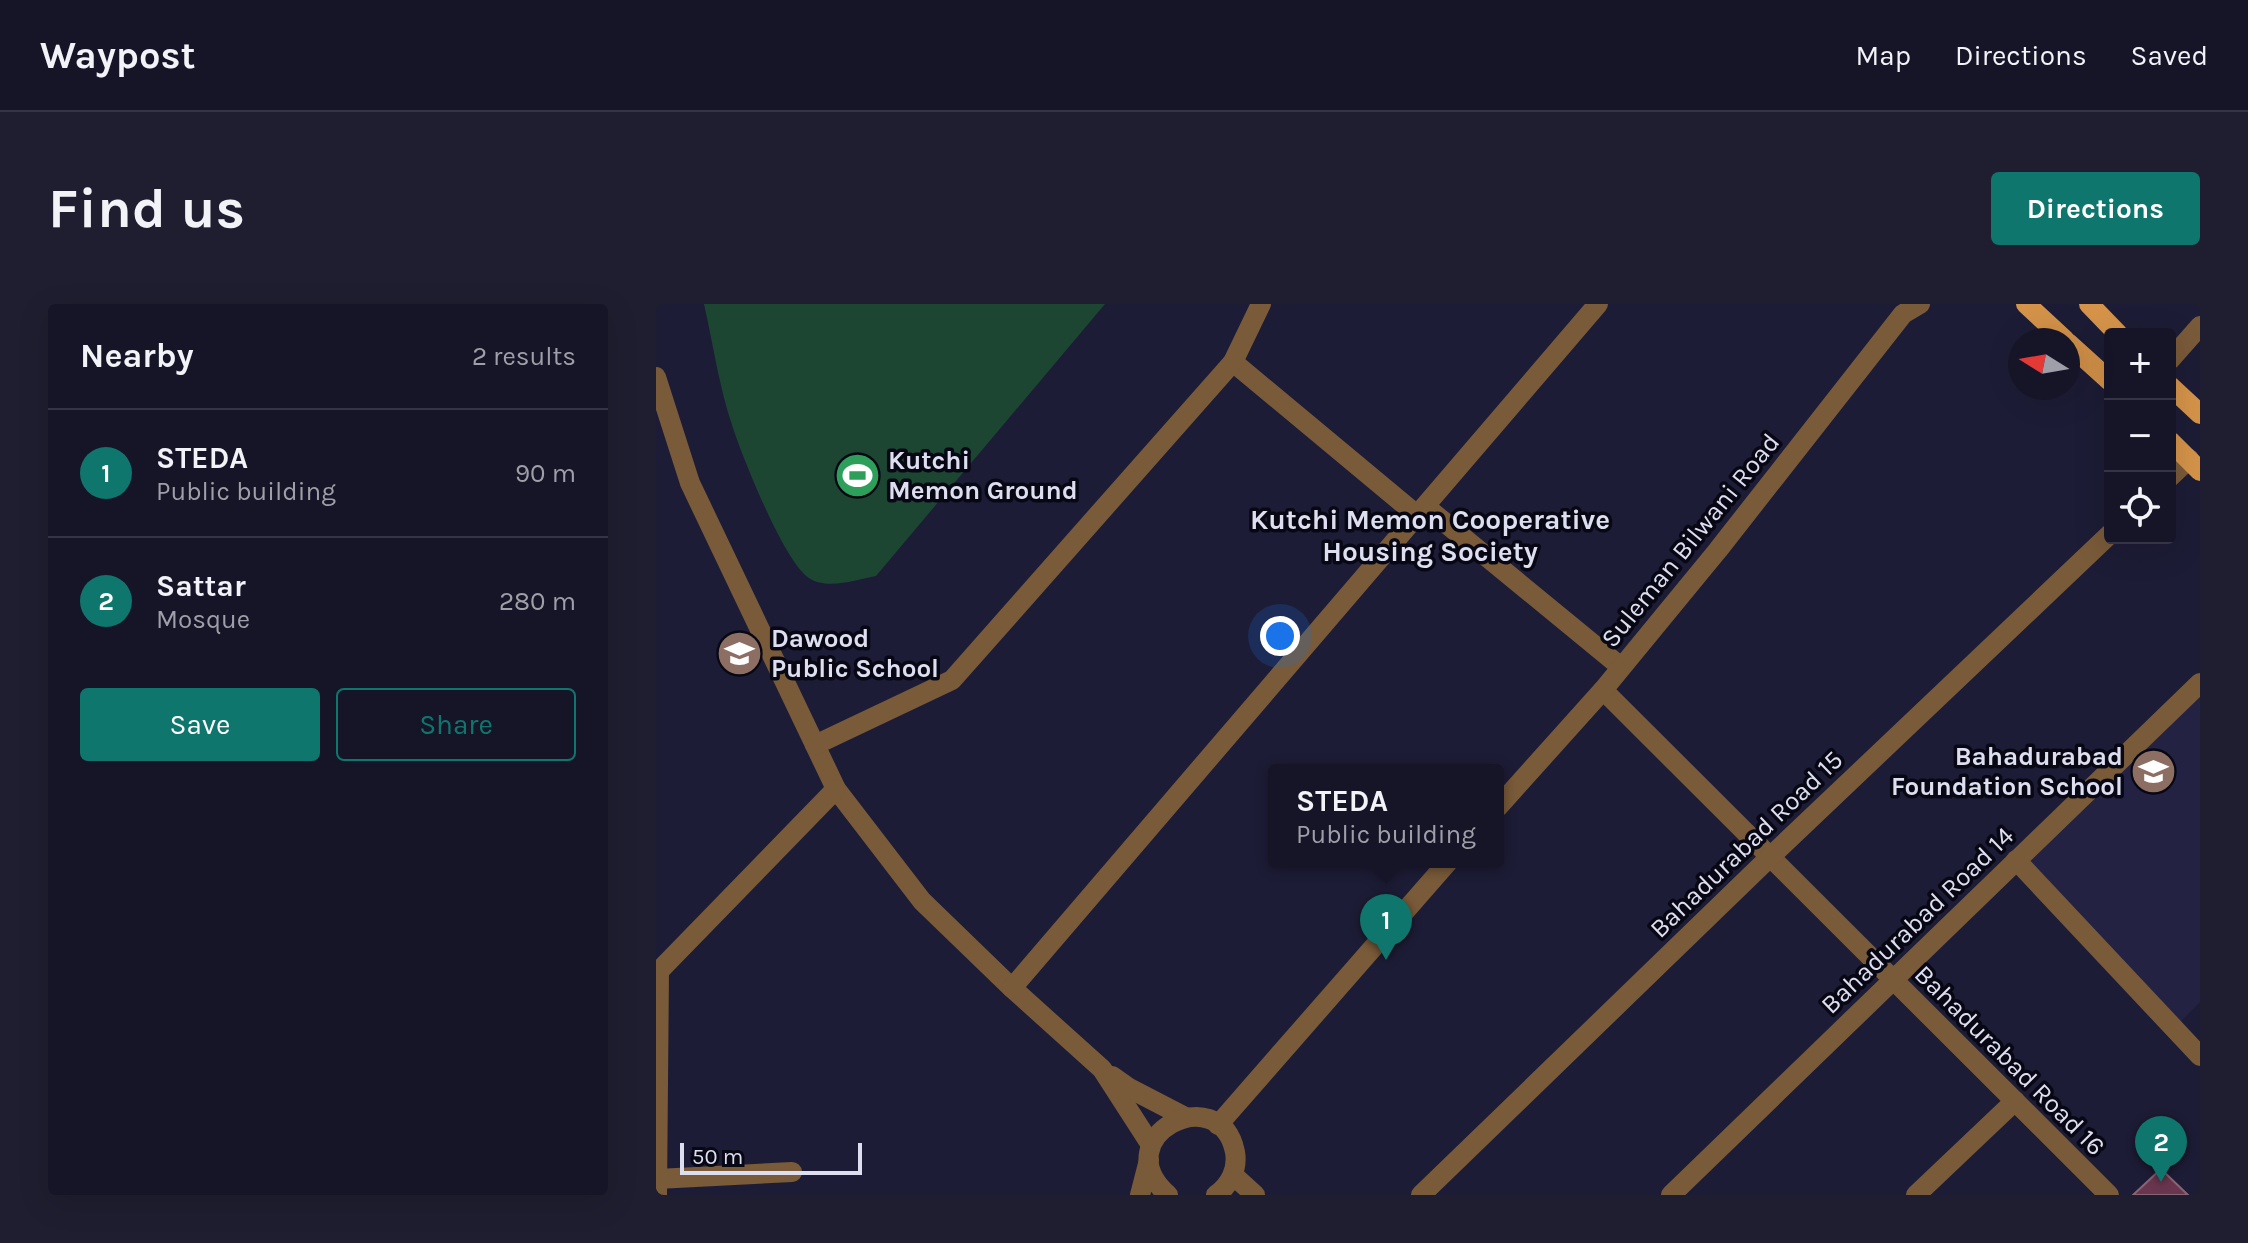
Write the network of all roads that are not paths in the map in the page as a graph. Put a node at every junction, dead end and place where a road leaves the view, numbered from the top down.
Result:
1 (1261, 304) edge
2 (1598, 304) edge
3 (2026, 304) edge
4 (2089, 304) edge
5 (1910, 307) edge
6 (2200, 326) edge
7 (2053, 328) edge
8 (2112, 328) edge
9 (2080, 353) edge
10 (2176, 353) edge
11 (1233, 362) junction
12 (2104, 375) edge
13 (656, 377) edge
14 (2176, 392) edge
15 (2200, 414) edge
16 (2176, 447) edge
17 (2194, 465) edge
18 (2176, 474) edge
19 (1422, 511) junction
20 (2104, 540) edge
21 (1621, 667) junction
22 (2200, 683) edge
23 (1603, 690) junction
24 (815, 745) junction
25 (836, 789) junction
26 (1504, 800) edge
27 (1770, 857) junction
28 (2016, 860) junction
29 (1443, 868) edge
30 (1893, 979) junction
31 (1012, 988) junction
32 (2200, 1056) edge
33 (1102, 1069) junction
34 (2015, 1101) junction
35 (1185, 1117) junction
36 (1218, 1125) junction
37 (1150, 1152) junction
38 (792, 1172) dead end
39 (1233, 1175) junction
40 (657, 1187) edge
41 (1140, 1195) edge
42 (1168, 1195) edge
43 (1216, 1195) edge
44 (1255, 1195) edge
45 (1421, 1195) edge
46 (1671, 1195) edge
47 (1916, 1195) edge
48 (2109, 1195) edge

1 - 11 street
2 - 19 street
3 - 7 main road
4 - 8 main road
5 - 21 street, Suleman Bilwani Road
6 - 10 street
9 - 12 main road
11 - 19 street
11 - 24 street
13 - 24 street
14 - 15 main road
16 - 17 main road
17 - 18 street
19 - 21 street
19 - 31 street
20 - 27 street, Bahadurabad Road 15
21 - 23 street, Suleman Bilwani Road
22 - 28 street, Bahadurabad Road 14
23 - 26 street, Suleman Bilwani Road
23 - 27 street, Bahadurabad Road 16
24 - 25 street
25 - 31 street
25 - 40 street
27 - 30 street, Bahadurabad Road 16
27 - 45 street, Bahadurabad Road 15
28 - 30 street, Bahadurabad Road 14
28 - 32 street
29 - 36 street
30 - 34 street, Bahadurabad Road 16
30 - 46 street, Bahadurabad Road 14
31 - 33 street
33 - 35 street
33 - 37 street
34 - 47 street
34 - 48 street, Bahadurabad Road 16
35 - 36 street
35 - 37 street
36 - 39 street
37 - 41 street
37 - 42 street
38 - 40 street
39 - 43 street
39 - 44 street

